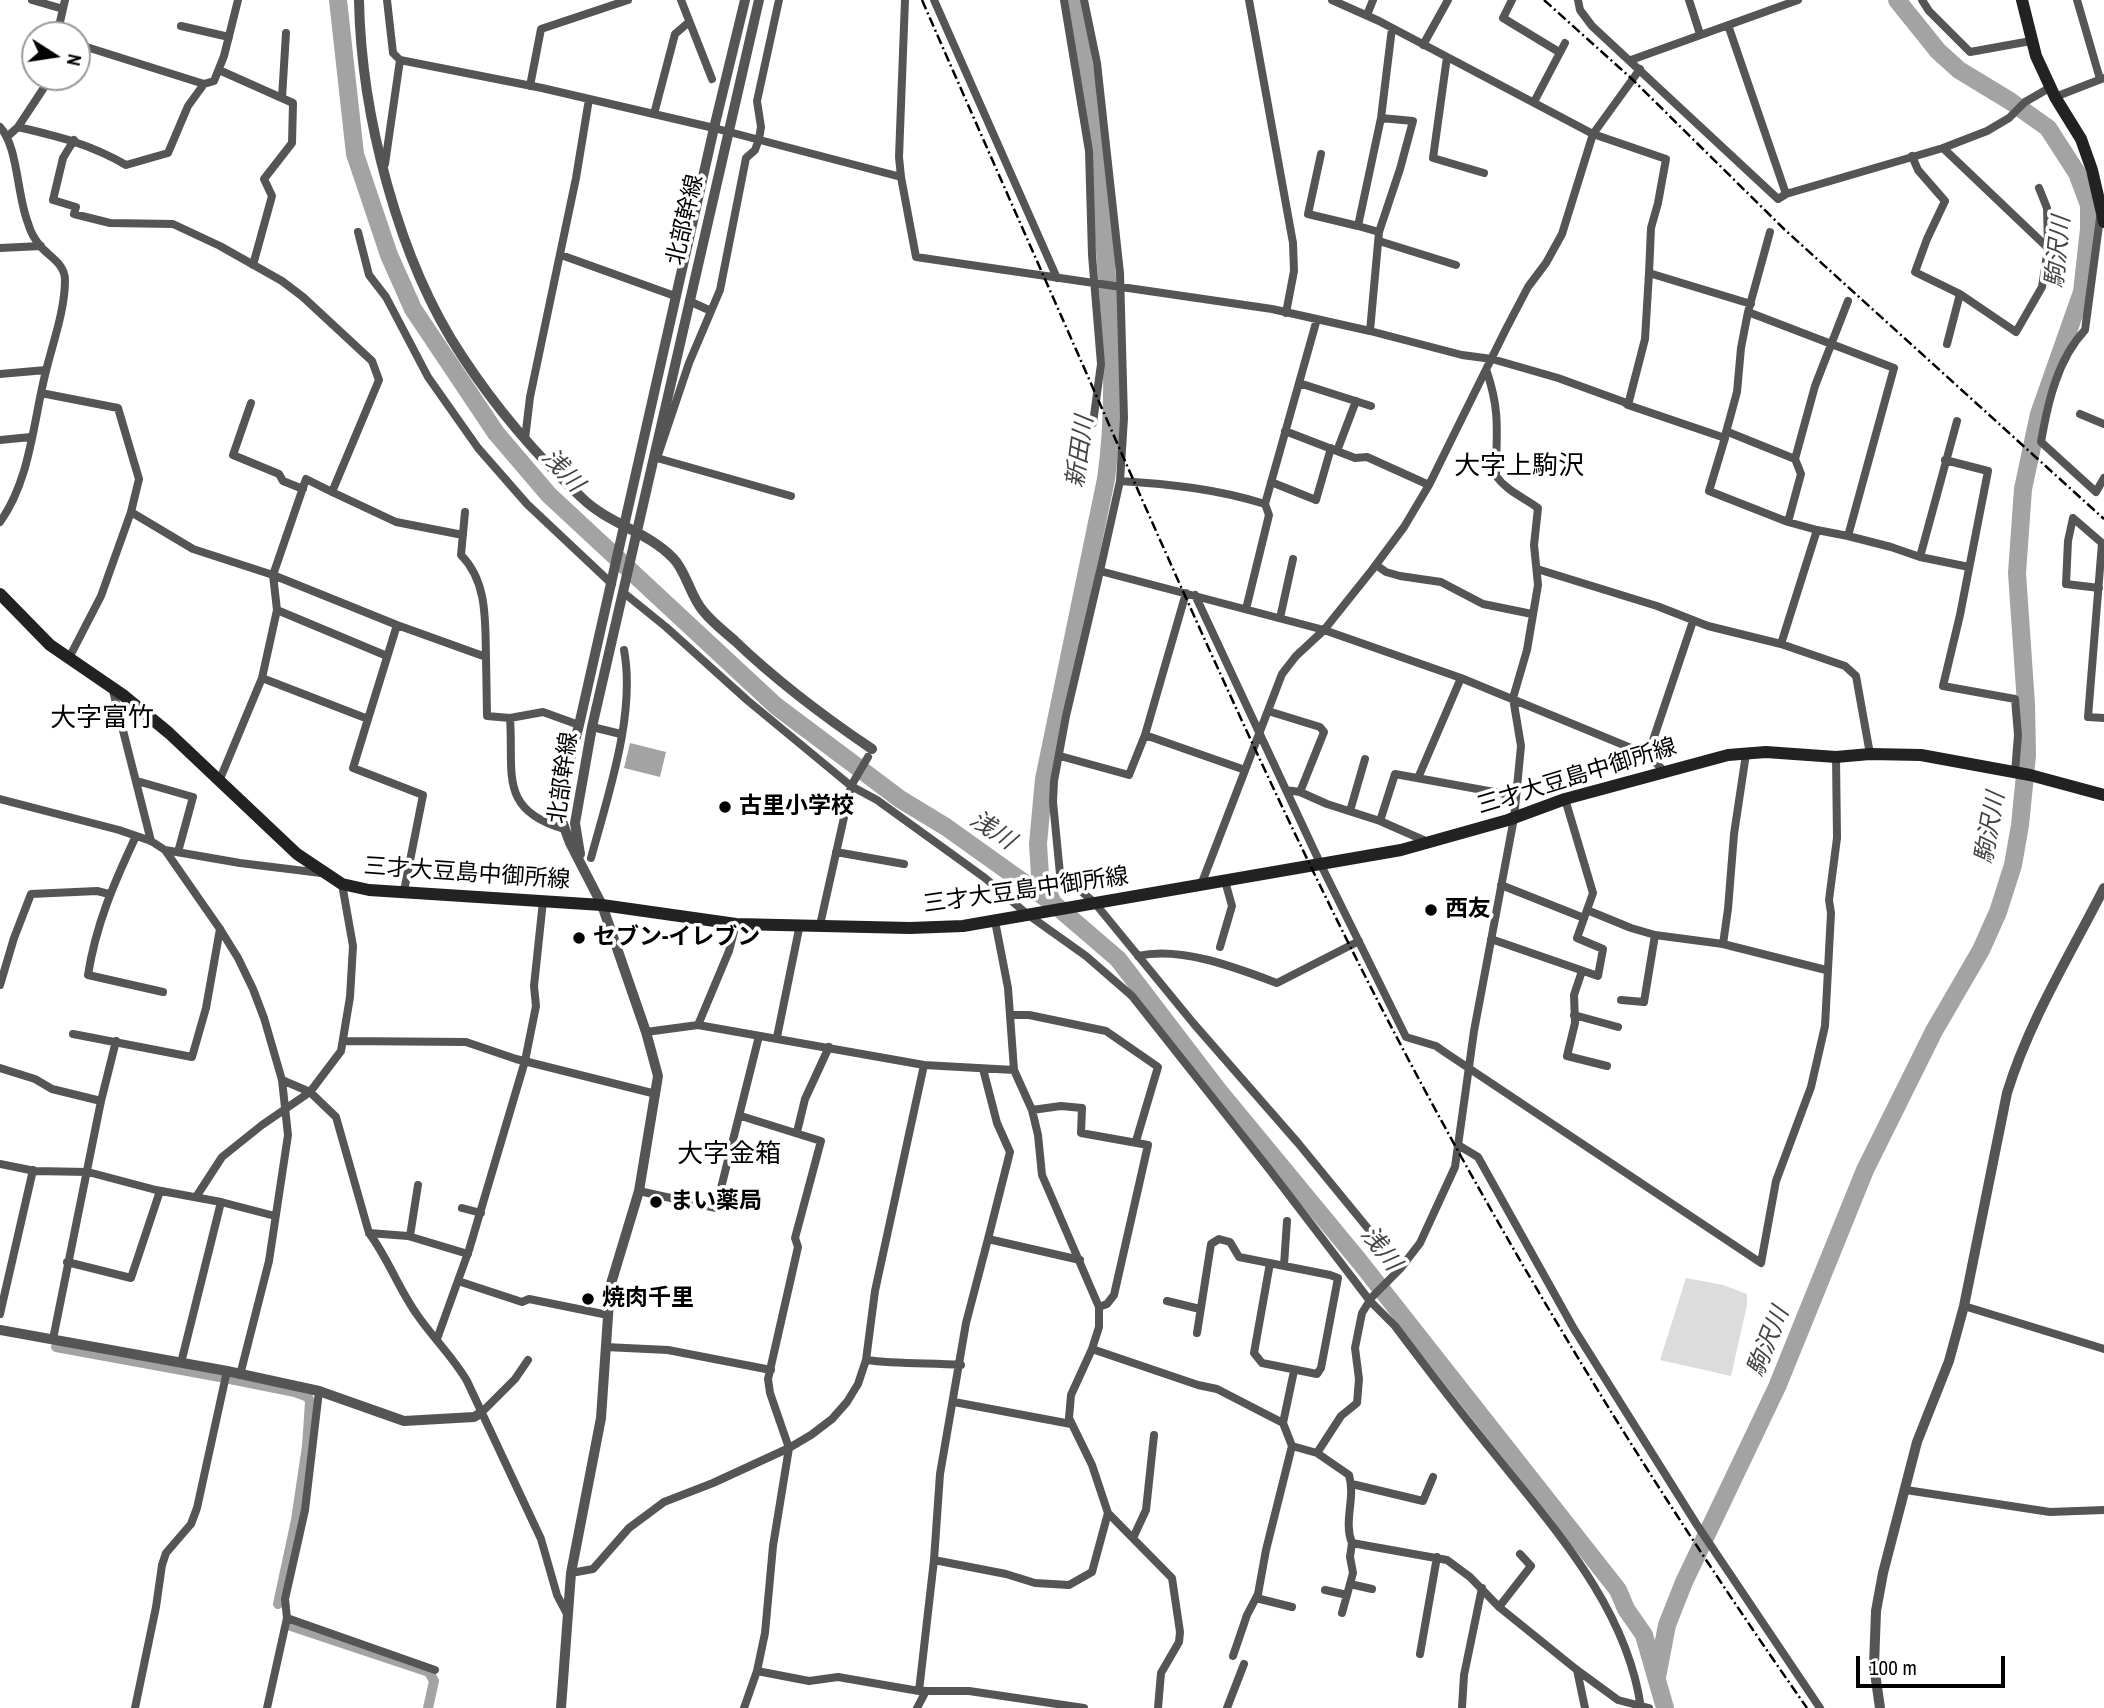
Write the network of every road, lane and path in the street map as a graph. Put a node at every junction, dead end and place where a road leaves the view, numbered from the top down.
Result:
1 (32, 0) edge
2 (238, 0) edge
3 (359, 0) edge
4 (387, 0) edge
5 (628, 0) edge
6 (681, 0) edge
7 (745, 0) edge
8 (759, 0) edge
9 (779, 0) edge
10 (905, 0) edge
11 (934, 0) edge
12 (1064, 0) edge
13 (1084, 0) edge
14 (1249, 0) edge
15 (1332, 0) edge
16 (1373, 0) edge
17 (1448, 0) edge
18 (1512, 0) edge
19 (1578, 0) edge
20 (1689, 0) edge
21 (1798, 0) edge
22 (1922, 0) edge
23 (2022, 0) edge
24 (2077, 0) edge
25 (64, 4) edge
26 (1367, 15) junction
27 (689, 22) junction
28 (1728, 25) junction
29 (181, 26) dead end
30 (1392, 28) junction
31 (286, 33) dead end
32 (1700, 34) junction
33 (229, 37) junction
34 (2032, 41) junction
35 (1564, 43) dead end
36 (1423, 44) junction
37 (91, 48) edge
38 (1559, 52) junction
39 (1447, 57) junction
40 (400, 60) junction
41 (1631, 60) junction
42 (1640, 69) junction
43 (219, 71) junction
44 (2102, 78) edge
45 (712, 79) dead end
46 (204, 84) junction
47 (530, 86) junction
48 (42, 91) edge
49 (2053, 92) junction
50 (282, 98) junction
51 (589, 99) junction
52 (1534, 103) junction
53 (654, 114) junction
54 (1381, 118) junction
55 (0, 127) edge
56 (18, 127) junction
57 (714, 128) junction
58 (728, 132) junction
59 (1593, 134) junction
60 (8, 136) junction
61 (759, 139) junction
62 (74, 140) junction
63 (1943, 148) junction
64 (1321, 154) dead end
65 (1912, 156) junction
66 (1484, 173) dead end
67 (383, 175) junction
68 (901, 177) junction
69 (2039, 188) dead end
70 (1786, 194) junction
71 (2102, 218) edge
72 (1358, 226) junction
73 (358, 232) dead end
74 (1770, 233) dead end
75 (1379, 236) junction
76 (41, 246) junction
77 (0, 248) edge
78 (2048, 248) junction
79 (561, 256) junction
80 (253, 265) junction
81 (1456, 265) dead end
82 (1649, 273) junction
83 (1057, 278) junction
84 (1098, 284) junction
85 (1117, 286) junction
86 (1960, 294) junction
87 (675, 296) junction
88 (689, 301) junction
89 (1847, 301) dead end
90 (1749, 308) junction
91 (711, 311) junction
92 (1286, 313) junction
93 (1317, 319) junction
94 (1370, 331) junction
95 (1947, 344) dead end
96 (1832, 345) junction
97 (1492, 359) junction
98 (46, 370) junction
99 (1487, 372) junction
100 (0, 374) edge
101 (1299, 383) junction
102 (41, 393) junction
103 (1356, 401) junction
104 (251, 403) dead end
105 (1628, 405) junction
106 (1371, 406) dead end
107 (2080, 414) dead end
108 (1957, 421) dead end
109 (1093, 423) dead end
110 (2104, 424) edge
111 (1285, 431) junction
112 (1726, 435) junction
113 (32, 437) junction
114 (0, 439) edge
115 (525, 439) junction
116 (1334, 449) junction
117 (1795, 459) junction
118 (1945, 460) junction
119 (2104, 478) edge
120 (1120, 481) junction
121 (1271, 482) junction
122 (1429, 485) junction
123 (303, 489) junction
124 (332, 492) junction
125 (791, 496) dead end
126 (1265, 504) junction
127 (131, 512) junction
128 (465, 512) dead end
129 (0, 522) edge
130 (1788, 522) junction
131 (623, 526) junction
132 (1817, 530) junction
133 (636, 532) junction
134 (463, 535) junction
135 (1849, 536) junction
136 (2103, 545) edge
137 (1920, 558) junction
138 (1293, 559) dead end
139 (1376, 565) junction
140 (1969, 567) junction
141 (1537, 569) junction
142 (1100, 571) junction
143 (273, 575) junction
144 (612, 584) junction
145 (2099, 588) junction
146 (624, 590) junction
147 (0, 594) edge
148 (1190, 594) junction
149 (1246, 609) junction
150 (277, 610) junction
151 (1532, 614) junction
152 (1280, 618) junction
153 (1693, 621) junction
154 (397, 625) junction
155 (1324, 630) junction
156 (1781, 644) junction
157 (624, 650) dead end
158 (387, 656) junction
159 (486, 657) junction
160 (69, 658) junction
161 (262, 678) junction
162 (1461, 678) junction
163 (112, 687) junction
164 (1513, 698) junction
165 (1268, 711) junction
166 (2104, 718) edge
167 (368, 719) junction
168 (510, 719) junction
169 (579, 725) junction
170 (592, 727) junction
171 (621, 734) junction
172 (1260, 734) junction
173 (1145, 735) junction
174 (870, 753) joint
175 (1746, 754) junction
176 (1870, 754) junction
177 (1648, 755) junction
178 (1060, 756) junction
179 (1836, 757) junction
180 (1365, 759) dead end
181 (1245, 770) junction
182 (1664, 771) junction
183 (2021, 773) junction
184 (1418, 778) junction
185 (220, 779) junction
186 (137, 781) junction
187 (853, 783) junction
188 (1286, 790) junction
189 (1300, 792) junction
190 (2104, 795) edge
191 (1516, 796) junction
192 (0, 799) edge
193 (1565, 799) junction
194 (1350, 811) junction
195 (1514, 818) junction
196 (1380, 821) junction
197 (564, 829) junction
198 (136, 836) junction
199 (151, 841) junction
200 (1430, 843) junction
201 (164, 850) junction
202 (178, 852) junction
203 (836, 852) junction
204 (591, 858) dead end
205 (886, 861) junction
206 (904, 864) dead end
207 (1321, 865) junction
208 (884, 871) dead end
209 (322, 873) junction
210 (586, 873) junction
211 (1225, 881) junction
212 (342, 884) junction
213 (1501, 885) junction
214 (1201, 886) junction
215 (2104, 888) edge
216 (404, 891) junction
217 (109, 894) junction
218 (544, 901) junction
219 (1094, 902) junction
220 (602, 905) junction
221 (1031, 913) junction
222 (1586, 914) junction
223 (995, 921) junction
224 (736, 924) junction
225 (800, 924) junction
226 (820, 925) junction
227 (220, 929) junction
228 (1655, 935) junction
229 (1491, 939) junction
230 (1359, 941) junction
231 (1723, 944) junction
232 (1220, 947) dead end
233 (1138, 956) junction
234 (1826, 970) junction
235 (1582, 971) junction
236 (0, 985) edge
237 (163, 992) dead end
238 (1620, 1000) dead end
239 (1011, 1015) junction
240 (1574, 1015) junction
241 (698, 1025) junction
242 (1618, 1027) dead end
243 (646, 1032) junction
244 (73, 1034) dead end
245 (760, 1036) junction
246 (777, 1037) junction
247 (116, 1041) junction
248 (343, 1041) junction
249 (829, 1047) junction
250 (526, 1061) junction
251 (924, 1065) junction
252 (1607, 1066) dead end
253 (0, 1068) edge
254 (1470, 1068) junction
255 (984, 1069) junction
256 (1014, 1070) junction
257 (282, 1080) junction
258 (310, 1093) junction
259 (656, 1094) junction
260 (101, 1101) junction
261 (287, 1110) junction
262 (1032, 1110) junction
263 (741, 1116) junction
264 (797, 1132) junction
265 (1136, 1141) junction
266 (1458, 1145) junction
267 (0, 1164) edge
268 (33, 1170) junction
269 (88, 1172) junction
270 (418, 1185) dead end
271 (160, 1191) junction
272 (639, 1191) junction
273 (196, 1196) junction
274 (221, 1202) junction
275 (462, 1208) dead end
276 (481, 1213) junction
277 (275, 1216) junction
278 (1287, 1221) dead end
279 (369, 1233) junction
280 (410, 1236) junction
281 (988, 1239) junction
282 (468, 1255) junction
283 (1080, 1260) junction
284 (67, 1262) junction
285 (1270, 1264) junction
286 (1284, 1265) junction
287 (1401, 1267) junction
288 (458, 1281) junction
289 (1371, 1299) junction
290 (1167, 1301) dead end
291 (1099, 1307) junction
292 (1964, 1307) junction
293 (1200, 1309) junction
294 (0, 1314) edge
295 (608, 1315) junction
296 (0, 1329) edge
297 (1197, 1333) dead end
298 (52, 1339) junction
299 (437, 1339) junction
300 (605, 1347) junction
301 (1092, 1349) junction
302 (2104, 1349) edge
303 (528, 1360) dead end
304 (866, 1360) junction
305 (181, 1363) junction
306 (961, 1365) junction
307 (771, 1370) junction
308 (227, 1371) junction
309 (1294, 1371) junction
310 (240, 1375) junction
311 (319, 1391) junction
312 (954, 1402) junction
313 (481, 1413) junction
314 (1283, 1423) junction
315 (1071, 1424) junction
316 (1154, 1435) dead end
317 (1292, 1446) junction
318 (789, 1448) junction
319 (1317, 1453) junction
320 (1433, 1477) dead end
321 (1352, 1485) junction
322 (1906, 1490) junction
323 (2104, 1510) edge
324 (1108, 1513) junction
325 (1133, 1538) junction
326 (1352, 1543) junction
327 (1520, 1554) dead end
328 (1437, 1557) junction
329 (934, 1560) junction
330 (571, 1573) junction
331 (1350, 1584) junction
332 (1482, 1588) junction
333 (1372, 1589) dead end
334 (1325, 1590) dead end
335 (1347, 1595) junction
336 (1256, 1598) junction
337 (1292, 1607) dead end
338 (1499, 1607) junction
339 (1342, 1613) dead end
340 (286, 1618) junction
341 (569, 1619) junction
342 (1420, 1654) dead end
343 (1233, 1656) dead end
344 (1244, 1664) dead end
345 (435, 1670) dead end
346 (1577, 1670) junction
347 (757, 1671) junction
348 (922, 1691) junction
349 (1643, 1707) edge
350 (135, 1708) edge
351 (267, 1708) edge
352 (561, 1708) edge
353 (744, 1708) edge
354 (917, 1708) edge
355 (1084, 1708) edge
356 (1158, 1708) edge
357 (1227, 1708) edge
358 (1462, 1708) edge
359 (1586, 1708) edge
360 (1820, 1708) edge
361 (1880, 1708) edge

1 - 25 street
2 - 33 street
3 - 67 street
4 - 40 street
5 - 47 street
6 - 27 street
7 - 57 street, 北部幹線
8 - 58 street, 北部幹線
9 - 61 street
10 - 68 street
11 - 83 street
12 - 84 street
13 - 85 street
14 - 92 street
15 - 26 street
16 - 26 street
17 - 36 street
18 - 38 street
19 - 41 street
20 - 32 street
21 - 28 street
22 - 34 street
23 - 34 main road
24 - 44 street
26 - 30 street
27 - 45 street
27 - 53 street
28 - 32 street
28 - 70 street
29 - 33 street
30 - 36 street
30 - 54 street
31 - 50 street
32 - 41 street
33 - 43 street
34 - 49 main road
35 - 38 street
36 - 39 street
37 - 46 street
38 - 52 street
39 - 52 street
39 - 66 street
40 - 47 street
40 - 67 street
41 - 42 street
42 - 59 street
42 - 70 street
43 - 46 street
43 - 50 street
44 - 49 street
46 - 62 street
47 - 51 street
48 - 56 street
49 - 63 street
49 - 71 main road
50 - 80 street
51 - 53 street
51 - 79 street
52 - 59 street
53 - 57 street
54 - 72 street
54 - 75 street
55 - 60 street
56 - 60 street
56 - 62 street
57 - 58 street
57 - 87 street, 北部幹線
58 - 61 street
58 - 88 street, 北部幹線
59 - 82 street
59 - 97 street
60 - 76 street
61 - 68 street
61 - 91 street
62 - 80 street
63 - 65 street
63 - 78 street
64 - 72 street
65 - 70 street
65 - 86 street
67 - 115 street
68 - 83 street
69 - 78 street
71 - 119 street
72 - 75 street
73 - 144 street
74 - 90 street
75 - 81 street
75 - 94 street
76 - 77 street
76 - 98 street
78 - 86 street
79 - 87 street
79 - 115 street
80 - 124 street
82 - 90 street
82 - 105 street
83 - 84 street
84 - 85 street
84 - 109 street
85 - 92 street
85 - 120 street
86 - 95 street
87 - 131 street, 北部幹線
88 - 91 street
88 - 133 street, 北部幹線
89 - 96 street
90 - 96 street
90 - 112 street
91 - 125 street
92 - 93 street
93 - 94 street
93 - 101 street
94 - 97 street
96 - 117 street
96 - 135 street
97 - 99 street
97 - 105 street
98 - 100 street
98 - 102 street
99 - 122 street
99 - 141 street
101 - 103 street
101 - 111 street
102 - 113 street
102 - 127 street
103 - 106 street
103 - 116 street
104 - 123 street
105 - 112 street
107 - 110 street
108 - 118 street
111 - 116 street
111 - 121 street
112 - 117 street
112 - 130 street
113 - 114 street
113 - 129 street
115 - 131 street
116 - 121 street
116 - 122 street
117 - 130 street
118 - 137 street
118 - 140 street
120 - 126 street
120 - 142 street
121 - 126 street
122 - 139 street
123 - 124 street
123 - 143 street
124 - 134 street
126 - 149 street
127 - 143 street
127 - 160 street
128 - 134 street
130 - 132 street
131 - 133 street
131 - 144 street, 北部幹線
132 - 135 street
132 - 156 street
133 - 146 street, 北部幹線
133 - 174 street
134 - 159 street
135 - 137 street
136 - 145 street
136 - 145 street
137 - 140 street
138 - 152 street
139 - 151 street
139 - 155 street
140 - 183 street
141 - 151 street
141 - 153 street
142 - 148 street
142 - 178 street
143 - 150 street
143 - 154 street
144 - 169 street, 北部幹線
145 - 166 street
146 - 170 street, 北部幹線
146 - 187 street
147 - 160 main road, 三才大豆島中御所線
148 - 149 street
148 - 172 street
148 - 173 street
149 - 152 street
150 - 158 street
150 - 161 street
151 - 164 street
152 - 155 street
153 - 156 street
153 - 177 street
154 - 158 street
154 - 159 street
155 - 162 street
155 - 165 street
156 - 176 street
157 - 171 street
158 - 167 street
159 - 168 street
160 - 163 main road, 三才大豆島中御所線
161 - 167 street
161 - 185 street
162 - 164 street
162 - 184 street
163 - 185 main road, 三才大豆島中御所線
163 - 186 street
164 - 177 street
164 - 191 street
165 - 172 street
165 - 189 street
167 - 216 street
168 - 169 street
168 - 197 street
169 - 197 street, 北部幹線
170 - 171 street
170 - 210 street, 北部幹線
171 - 204 street
172 - 181 street
172 - 188 street
173 - 178 street
173 - 181 street
174 - 187 street
175 - 179 main road, 三才大豆島中御所線
175 - 182 main road, 三才大豆島中御所線
175 - 231 street
176 - 179 main road, 三才大豆島中御所線
176 - 183 main road, 三才大豆島中御所線
177 - 182 street
178 - 219 street
179 - 234 street
180 - 194 street
181 - 214 street
182 - 193 main road, 三才大豆島中御所線
183 - 190 main road, 三才大豆島中御所線
184 - 191 street
184 - 196 street
185 - 209 main road, 三才大豆島中御所線
186 - 199 street
186 - 202 street
187 - 203 street
187 - 221 street
188 - 189 street
188 - 207 street
189 - 194 street
191 - 195 street
192 - 198 street
193 - 195 main road, 三才大豆島中御所線
193 - 222 street
194 - 196 street
195 - 200 main road, 三才大豆島中御所線
195 - 213 street
196 - 200 street
197 - 210 street, 北部幹線
198 - 199 street
198 - 217 street
199 - 201 street
200 - 207 main road, 三才大豆島中御所線
201 - 202 street
201 - 227 street
202 - 209 street
203 - 205 street
203 - 226 street
205 - 206 street
205 - 208 street
207 - 211 main road, 三才大豆島中御所線
207 - 230 street
209 - 212 main road, 三才大豆島中御所線
210 - 220 street
211 - 214 main road, 三才大豆島中御所線
211 - 232 street
212 - 216 main road, 三才大豆島中御所線
212 - 248 street
213 - 222 street
213 - 229 street
214 - 219 main road, 三才大豆島中御所線
215 - 292 street
216 - 218 main road, 三才大豆島中御所線
217 - 236 street
217 - 237 street
218 - 220 main road, 三才大豆島中御所線
218 - 250 street
219 - 221 main road, 三才大豆島中御所線
219 - 233 street
220 - 224 main road, 三才大豆島中御所線
220 - 243 street
221 - 223 main road, 三才大豆島中御所線
221 - 289 street
222 - 228 street
222 - 235 street
223 - 226 main road, 三才大豆島中御所線
223 - 239 street
224 - 225 main road, 三才大豆島中御所線
224 - 241 street
225 - 226 main road, 三才大豆島中御所線
225 - 246 street
227 - 247 street
227 - 257 street
228 - 231 street
228 - 238 street
229 - 235 street
229 - 254 street
230 - 233 street
230 - 254 street
231 - 234 street
233 - 287 street
234 - 254 street
235 - 240 street
239 - 256 street
239 - 265 street
240 - 242 street
240 - 252 street
241 - 243 street
241 - 245 street
243 - 259 street
244 - 247 street
245 - 246 street
245 - 263 street
246 - 249 street
247 - 260 street
248 - 250 street
248 - 258 street
249 - 251 street
249 - 264 street
250 - 259 street
250 - 276 street
251 - 255 street
251 - 304 street
253 - 260 street
254 - 266 street
255 - 256 street
255 - 281 street
256 - 262 street
257 - 258 street
257 - 261 street
258 - 261 street
258 - 279 street
259 - 272 street
260 - 269 street
261 - 273 street
261 - 277 street
262 - 265 street
262 - 283 street
263 - 264 street
263 - 272 street
264 - 307 street
265 - 291 street
266 - 287 street
266 - 360 street
267 - 268 street
268 - 269 street
268 - 294 street
269 - 271 street
269 - 284 street
270 - 280 street
271 - 273 street
271 - 284 street
272 - 295 street
273 - 274 street
274 - 277 street
274 - 305 street
275 - 276 street
276 - 282 street
277 - 310 street
278 - 286 street
279 - 280 street
279 - 299 street
280 - 282 street
281 - 283 street
281 - 306 street
282 - 288 street
283 - 291 street
284 - 298 street
285 - 286 street
285 - 293 street
285 - 309 street
286 - 309 street
287 - 289 street
288 - 295 street
288 - 299 street
289 - 319 street
289 - 349 street
290 - 293 street
291 - 301 street
292 - 302 street
292 - 322 street
293 - 297 street
295 - 300 street
296 - 298 street
298 - 305 street
299 - 313 street
300 - 307 street
300 - 330 street
301 - 314 street
301 - 315 street
303 - 313 street
304 - 306 street
304 - 318 street
305 - 308 street
306 - 312 street
307 - 318 street
308 - 310 street
308 - 350 street
309 - 314 street
310 - 311 street
311 - 313 street
311 - 340 street
312 - 315 street
312 - 329 street
313 - 341 street
314 - 317 street
315 - 324 street
316 - 325 street
317 - 319 street
317 - 336 street
318 - 330 street
318 - 347 street
319 - 321 street
320 - 321 street
321 - 326 street
322 - 323 street
322 - 361 street
324 - 325 street
324 - 329 street
325 - 356 street
326 - 328 street
326 - 331 street
327 - 338 street
328 - 332 street
328 - 342 street
329 - 348 street
330 - 341 street
331 - 333 street
331 - 335 street
332 - 338 street
332 - 358 street
334 - 335 street
335 - 339 street
336 - 337 street
336 - 343 street
338 - 346 street
340 - 345 street
340 - 351 street
341 - 352 street
344 - 357 street
346 - 349 street
346 - 359 street
347 - 348 street
347 - 353 street
348 - 354 street
348 - 355 street

